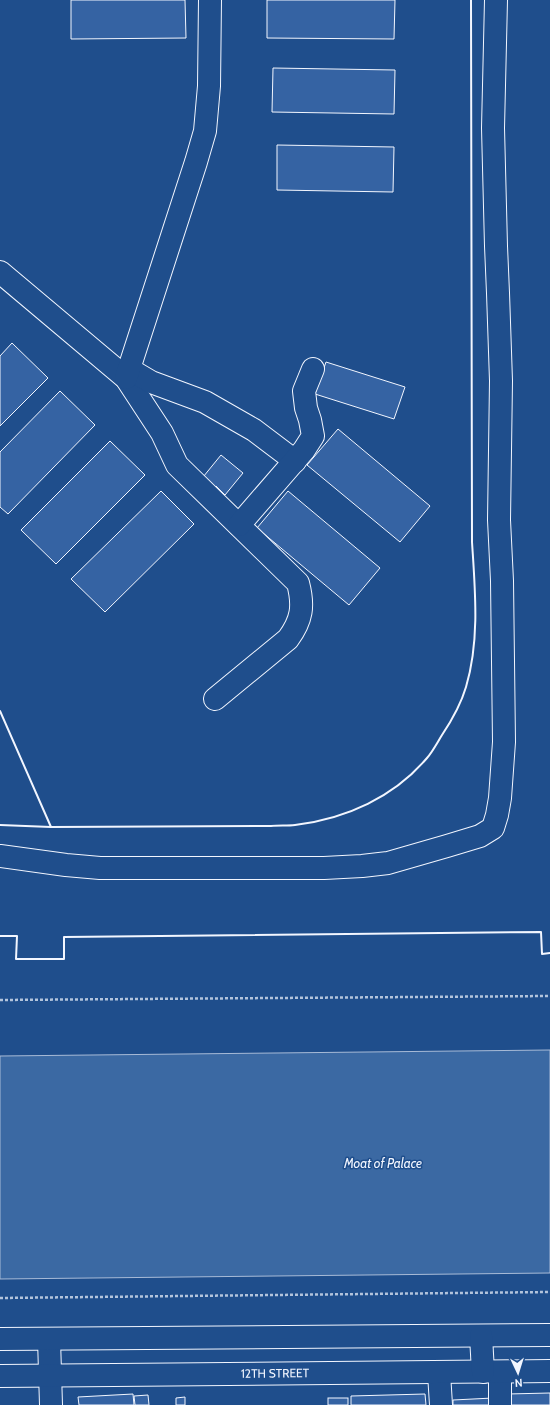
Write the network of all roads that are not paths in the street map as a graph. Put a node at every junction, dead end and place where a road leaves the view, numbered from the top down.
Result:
1 (210, 0) edge
2 (496, 0) edge
3 (0, 272) edge
4 (313, 369) dead end
5 (128, 374) junction
6 (294, 461) junction
7 (239, 525) junction
8 (215, 699) dead end
9 (0, 856) edge
10 (550, 1335) edge
11 (481, 1336) junction
12 (0, 1339) edge
13 (49, 1339) junction
14 (550, 1371) edge
15 (492, 1372) junction
16 (439, 1373) junction
17 (51, 1375) junction
18 (0, 1376) edge
19 (51, 1405) edge
20 (441, 1405) edge
21 (500, 1405) edge

1 - 5 main road
2 - 9 main road
3 - 5 main road
4 - 6 main road
5 - 6 main road
5 - 7 main road
6 - 7 main road
7 - 8 main road
10 - 11 main road
11 - 13 main road
11 - 15 main road
12 - 13 main road
13 - 17 main road
14 - 15 main road, 12TH STREET
15 - 16 main road, 12TH STREET
15 - 21 main road
16 - 17 main road, 12TH STREET
16 - 20 main road
17 - 18 main road, 12TH STREET
17 - 19 main road

